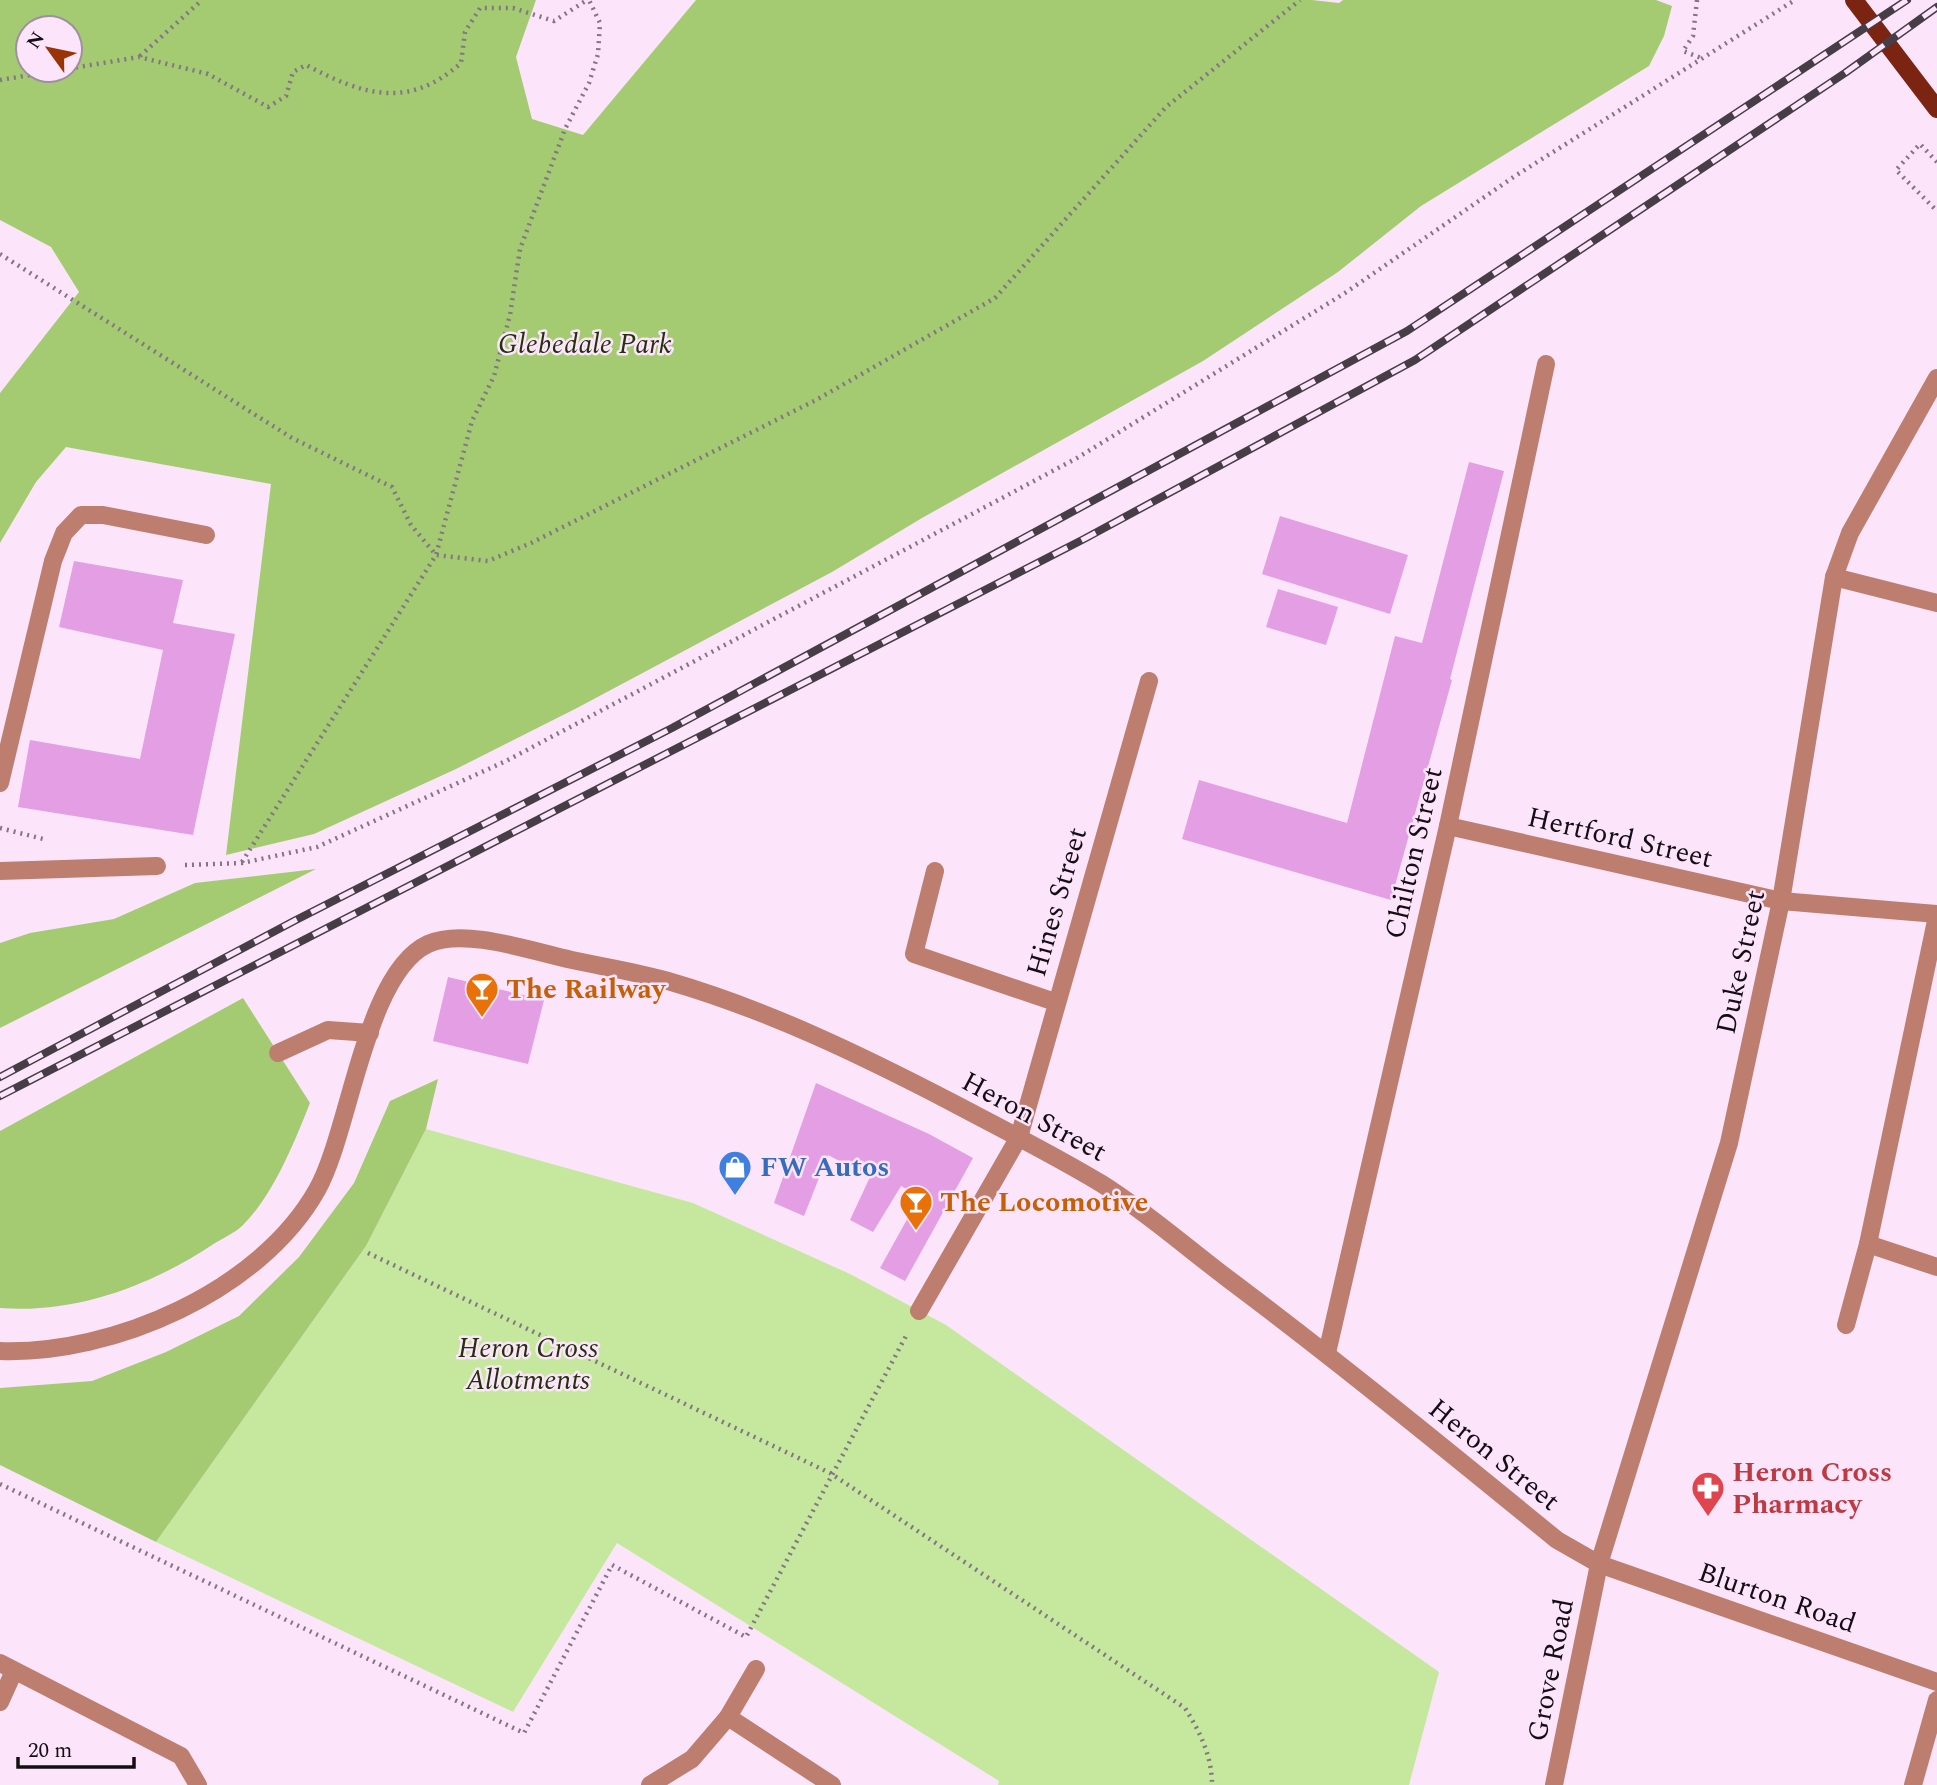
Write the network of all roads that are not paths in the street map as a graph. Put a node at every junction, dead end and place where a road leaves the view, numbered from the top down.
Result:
1 (1854, 0) edge
2 (1937, 109) edge
3 (1546, 365) dead end
4 (1937, 378) edge
5 (206, 535) dead end
6 (1834, 577) junction
7 (1937, 603) edge
8 (1149, 681) dead end
9 (0, 783) edge
10 (1448, 826) junction
11 (157, 866) road end
12 (0, 871) edge
13 (934, 872) dead end
14 (1781, 901) junction
15 (1937, 915) edge
16 (1055, 1002) junction
17 (370, 1033) junction
18 (278, 1053) dead end
19 (1019, 1137) junction
20 (1868, 1244) junction
21 (1937, 1266) edge
22 (919, 1311) road end
23 (1846, 1325) dead end
24 (0, 1351) edge
25 (1327, 1353) junction
26 (1599, 1564) junction
27 (7, 1667) edge
28 (756, 1669) dead end
29 (1937, 1682) edge
30 (1937, 1700) edge
31 (0, 1702) edge
32 (728, 1717) junction
33 (198, 1785) edge
34 (650, 1785) edge
35 (832, 1785) edge
36 (1554, 1785) edge
37 (1913, 1785) edge

1 - 2 main road
3 - 10 street, Chilton Street
4 - 6 street, Duke Street
5 - 9 street
6 - 7 street
6 - 14 street, Duke Street
8 - 16 street, Hines Street
10 - 14 street, Hertford Street
10 - 25 street, Chilton Street
11 - 12 street
13 - 16 street
14 - 15 street, Hertford Street
14 - 26 street, Duke Street
15 - 20 street
16 - 19 street, Hines Street
17 - 18 street
17 - 19 street, Heron Street
17 - 24 street
19 - 22 street, Hines Street
19 - 25 street, Heron Street
20 - 21 street
20 - 23 street
25 - 26 street, Heron Street
26 - 29 street, Blurton Road
26 - 36 street, Grove Road
27 - 31 street
27 - 33 street
28 - 32 street
30 - 37 street
32 - 34 street
32 - 35 street

